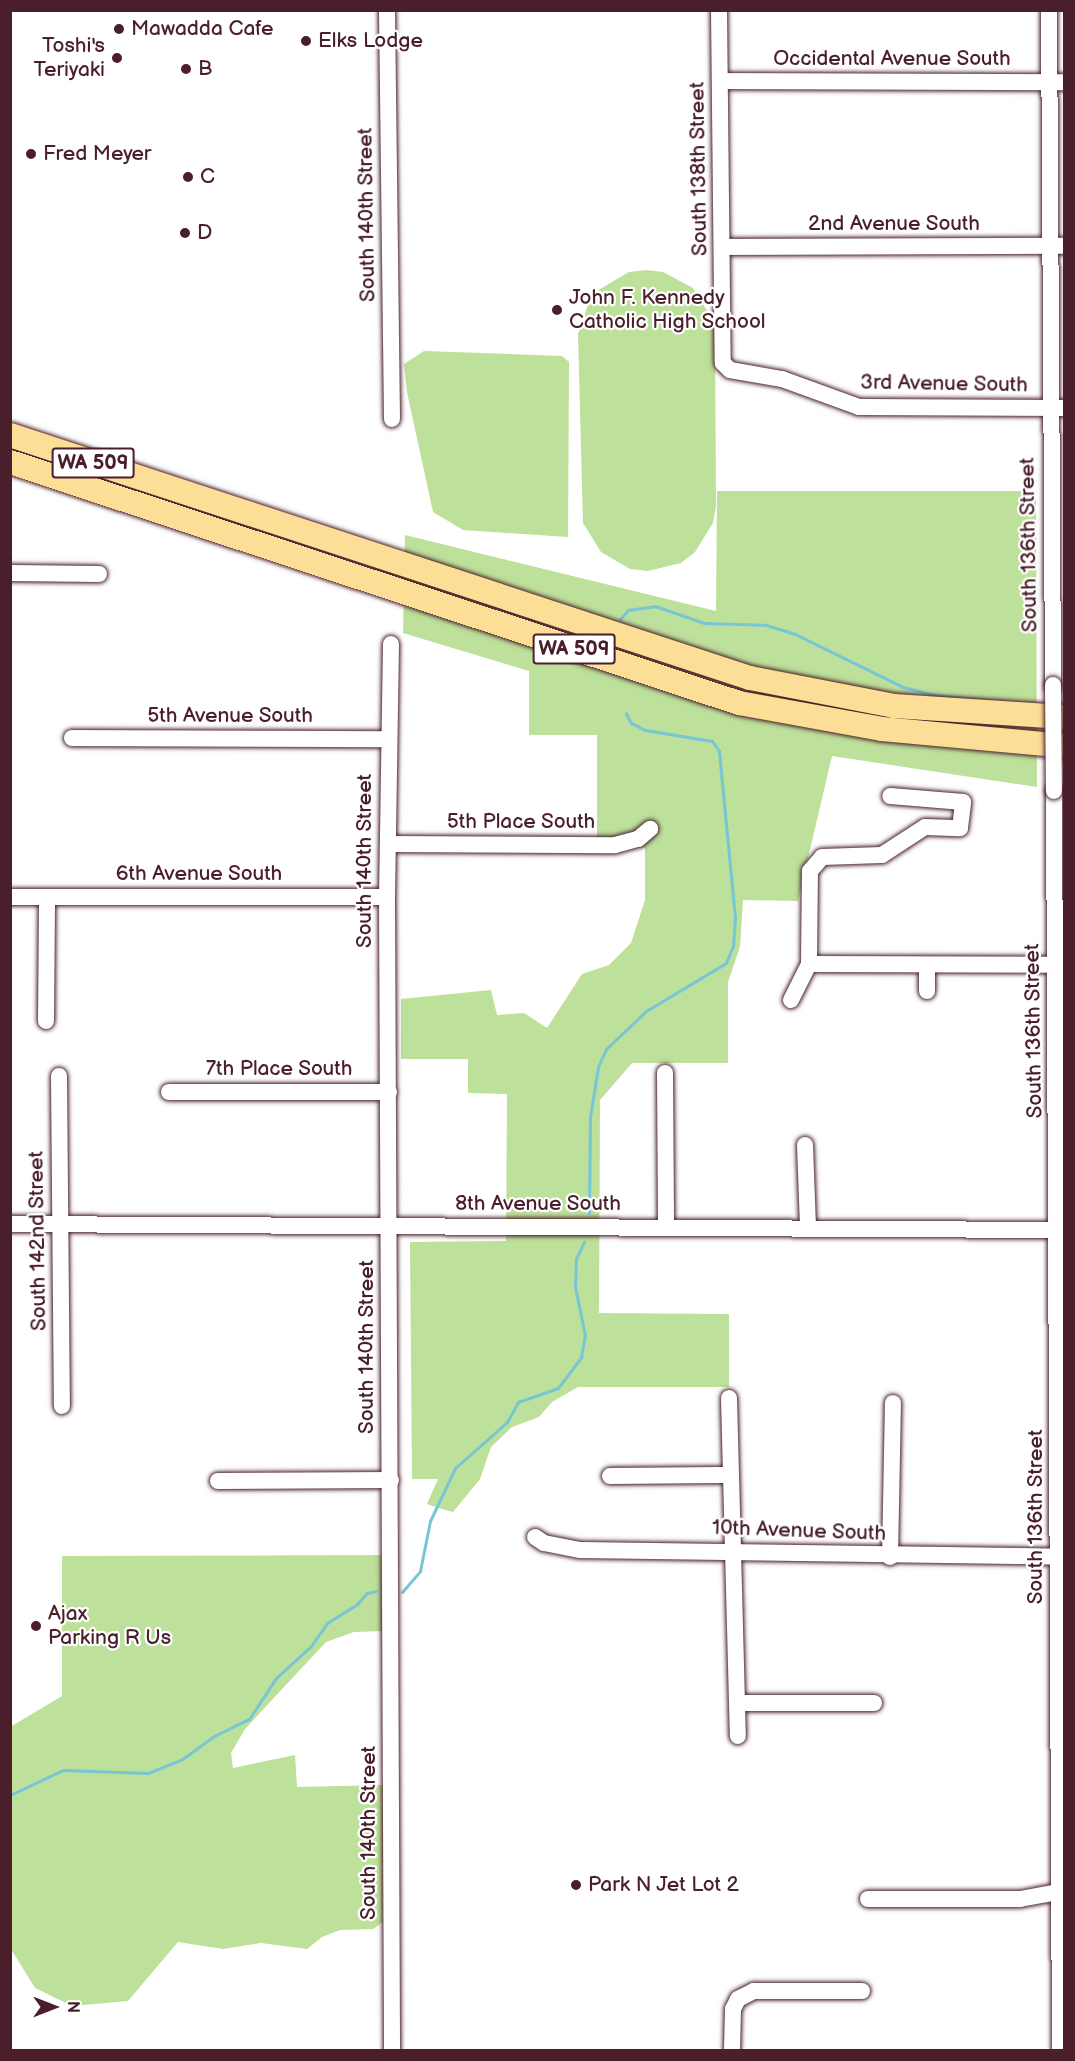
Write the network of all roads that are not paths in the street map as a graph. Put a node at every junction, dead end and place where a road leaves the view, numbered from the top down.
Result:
1 (387, 10) edge
2 (719, 10) edge
3 (1049, 10) edge
4 (720, 81) junction
5 (1057, 82) edge
6 (1057, 246) edge
7 (723, 247) junction
8 (723, 363) joint
9 (1057, 408) edge
10 (392, 419) dead end
11 (10, 424) edge
12 (10, 435) edge
13 (10, 462) edge
14 (10, 470) edge
15 (175, 490) junction
16 (96, 493) junction
17 (1058, 572) edge
18 (10, 573) edge
19 (99, 574) dead end
20 (391, 644) dead end
21 (1065, 717) edge
22 (72, 738) dead end
23 (387, 739) junction
24 (1065, 746) edge
25 (890, 796) dead end
26 (650, 829) dead end
27 (387, 844) junction
28 (10, 897) edge
29 (47, 897) junction
30 (387, 897) junction
31 (1060, 899) edge
32 (809, 964) junction
33 (927, 965) junction
34 (1056, 965) junction
35 (927, 991) dead end
36 (791, 1000) dead end
37 (46, 1021) dead end
38 (1061, 1067) edge
39 (665, 1073) dead end
40 (59, 1076) dead end
41 (169, 1092) dead end
42 (389, 1092) junction
43 (805, 1145) dead end
44 (10, 1224) edge
45 (61, 1224) junction
46 (389, 1226) junction
47 (666, 1227) junction
48 (808, 1227) junction
49 (1061, 1230) edge
50 (729, 1398) dead end
51 (893, 1403) dead end
52 (62, 1406) dead end
53 (731, 1475) junction
54 (610, 1476) dead end
55 (391, 1480) junction
56 (218, 1481) dead end
57 (535, 1537) dead end
58 (735, 1555) junction
59 (890, 1557) junction
60 (1062, 1557) edge
61 (738, 1703) junction
62 (874, 1703) dead end
63 (738, 1736) dead end
64 (1062, 1892) edge
65 (868, 1899) dead end
66 (862, 1991) dead end
67 (392, 2050) edge
68 (732, 2050) edge
69 (1060, 2050) edge

1 - 10 street, South 140th Street
2 - 4 street, South 138th Street
3 - 5 street, South 136th Street
4 - 5 street, Occidental Avenue South
4 - 7 street, South 138th Street
5 - 6 street, South 136th Street
6 - 7 street, 2nd Avenue South
6 - 9 street, South 136th Street
7 - 8 street, South 138th Street
8 - 9 street, 3rd Avenue South
9 - 17 street, South 136th Street
11 - 15 highway
12 - 15 highway, WA 509
13 - 16 highway, WA 509
14 - 16 highway
15 - 21 highway, WA 509
16 - 24 highway, WA 509
17 - 31 street, South 136th Street, bridge
18 - 19 street
20 - 23 street, South 140th Street
22 - 23 street, 5th Avenue South
23 - 27 street, South 140th Street
25 - 32 street
26 - 27 street, 5th Place South
27 - 30 street, South 140th Street
28 - 29 street, 6th Avenue South
29 - 30 street, 6th Avenue South
29 - 37 street
30 - 42 street, South 140th Street
31 - 34 street, South 136th Street
32 - 33 street
32 - 36 street
33 - 34 street
33 - 35 street
34 - 38 street, South 136th Street
38 - 49 street, South 136th Street
39 - 47 street
40 - 45 street, South 142nd Street
41 - 42 street, 7th Place South
42 - 46 street, South 140th Street
43 - 48 street
44 - 45 street, 8th Avenue South
45 - 46 street, 8th Avenue South
45 - 52 street, South 142nd Street
46 - 47 street, 8th Avenue South
46 - 55 street, South 140th Street
47 - 48 street, 8th Avenue South
48 - 49 street, 8th Avenue South
49 - 60 street, South 136th Street
50 - 53 street
51 - 59 street
53 - 54 street
53 - 58 street
55 - 56 street
55 - 67 street, South 140th Street
57 - 58 street, 10th Avenue South
58 - 59 street, 10th Avenue South
58 - 61 street
59 - 60 street, 10th Avenue South
60 - 64 street, South 136th Street
61 - 62 street
61 - 63 street
64 - 65 street
64 - 69 street, South 136th Street
66 - 68 street

